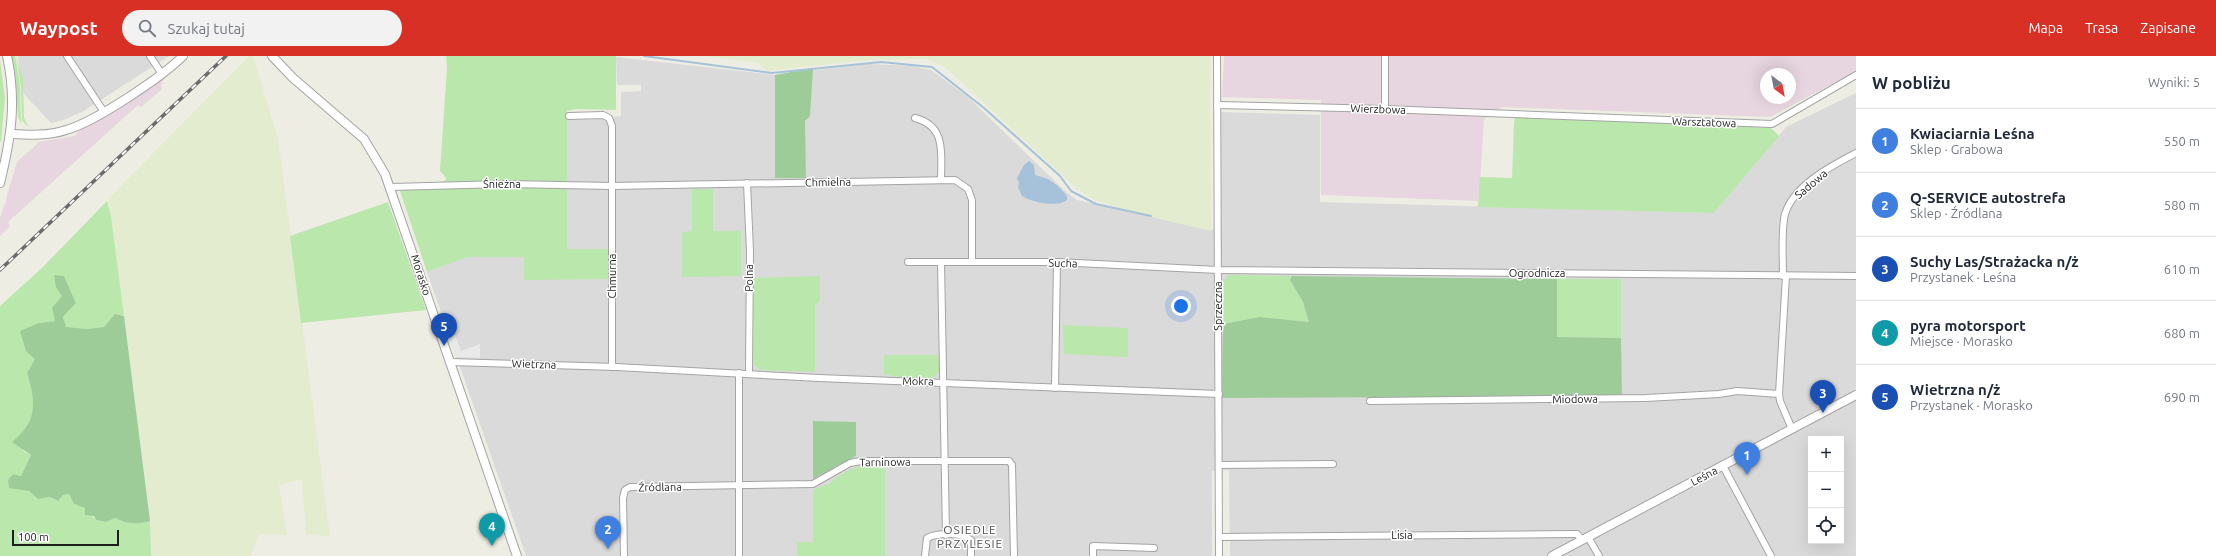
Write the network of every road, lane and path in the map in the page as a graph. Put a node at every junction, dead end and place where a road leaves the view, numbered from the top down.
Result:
1 (7, 56) edge
2 (67, 56) edge
3 (150, 56) edge
4 (183, 56) edge
5 (272, 56) edge
6 (1217, 56) edge
7 (1384, 56) edge
8 (162, 74) junction
9 (1856, 75) edge
10 (1217, 105) junction
11 (1385, 109) junction
12 (104, 112) junction
13 (1539, 114) joint
14 (568, 116) dead end
15 (915, 118) dead end
16 (11, 134) junction
17 (1856, 153) edge
18 (941, 180) junction
19 (0, 183) edge
20 (747, 184) junction
21 (612, 186) junction
22 (391, 187) junction
23 (908, 262) dead end
24 (941, 262) junction
25 (972, 262) junction
26 (1057, 262) junction
27 (1218, 270) junction
28 (1784, 276) junction
29 (1856, 276) edge
30 (450, 362) junction
31 (615, 367) junction
32 (739, 373) junction
33 (749, 373) junction
34 (944, 382) junction
35 (1055, 388) junction
36 (1219, 394) junction
37 (1780, 394) junction
38 (1856, 395) edge
39 (1370, 401) dead end
40 (1792, 429) junction
41 (945, 461) junction
42 (1333, 464) dead end
43 (1219, 465) junction
44 (1723, 466) junction
45 (739, 485) junction
46 (946, 535) junction
47 (1219, 537) junction
48 (1585, 538) junction
49 (1154, 548) dead end
50 (518, 556) edge
51 (624, 556) edge
52 (739, 556) edge
53 (925, 556) edge
54 (971, 556) edge
55 (1014, 556) edge
56 (1093, 556) edge
57 (1219, 556) edge
58 (1552, 556) edge
59 (1599, 556) edge
60 (1771, 556) edge

1 - 16 street
2 - 12 street
3 - 8 street
4 - 8 street
5 - 22 street, Morasko
6 - 10 street, Sprzeczna
7 - 11 street
8 - 12 street
9 - 13 street, Warsztatowa
10 - 11 street, Wierzbowa
10 - 27 street, Sprzeczna
11 - 13 street, Wierzbowa
12 - 16 street
14 - 21 street, Chmurna
15 - 18 street
16 - 19 street
17 - 28 street, Sadowa
18 - 20 street, Chmielna
18 - 25 street, Chmielna
20 - 21 street, Chmielna
20 - 33 street, Polna
21 - 22 street, Śnieżna
21 - 31 street, Chmurna
22 - 30 street, Morasko
23 - 24 street, Sucha
24 - 25 street, Sucha
24 - 34 street
25 - 26 street, Sucha
26 - 27 street, Sucha
26 - 35 street
27 - 28 street, Ogrodnicza
27 - 36 street, Sprzeczna
28 - 29 street, Ogrodnicza
28 - 37 street, Sadowa
30 - 31 street, Wietrzna
30 - 50 street, Morasko
31 - 32 street, Mokra
32 - 33 street, Mokra
32 - 45 street
33 - 34 street, Mokra
34 - 35 street, Mokra
34 - 41 street
35 - 36 street, Mokra
36 - 43 street, Sprzeczna
37 - 39 street, Miodowa
37 - 40 street, Sadowa
38 - 40 street, Leśna
40 - 44 street, Leśna
41 - 45 street, Tarninowa
41 - 46 street
41 - 55 street, Tarninowa
42 - 43 street
43 - 47 street, Sprzeczna
44 - 48 street, Leśna
44 - 60 street
45 - 51 street, Źródlana
45 - 52 street
46 - 53 street
46 - 54 street
47 - 48 street, Lisia
47 - 57 street, Sprzeczna
48 - 58 street, Leśna
48 - 59 street
49 - 56 street

